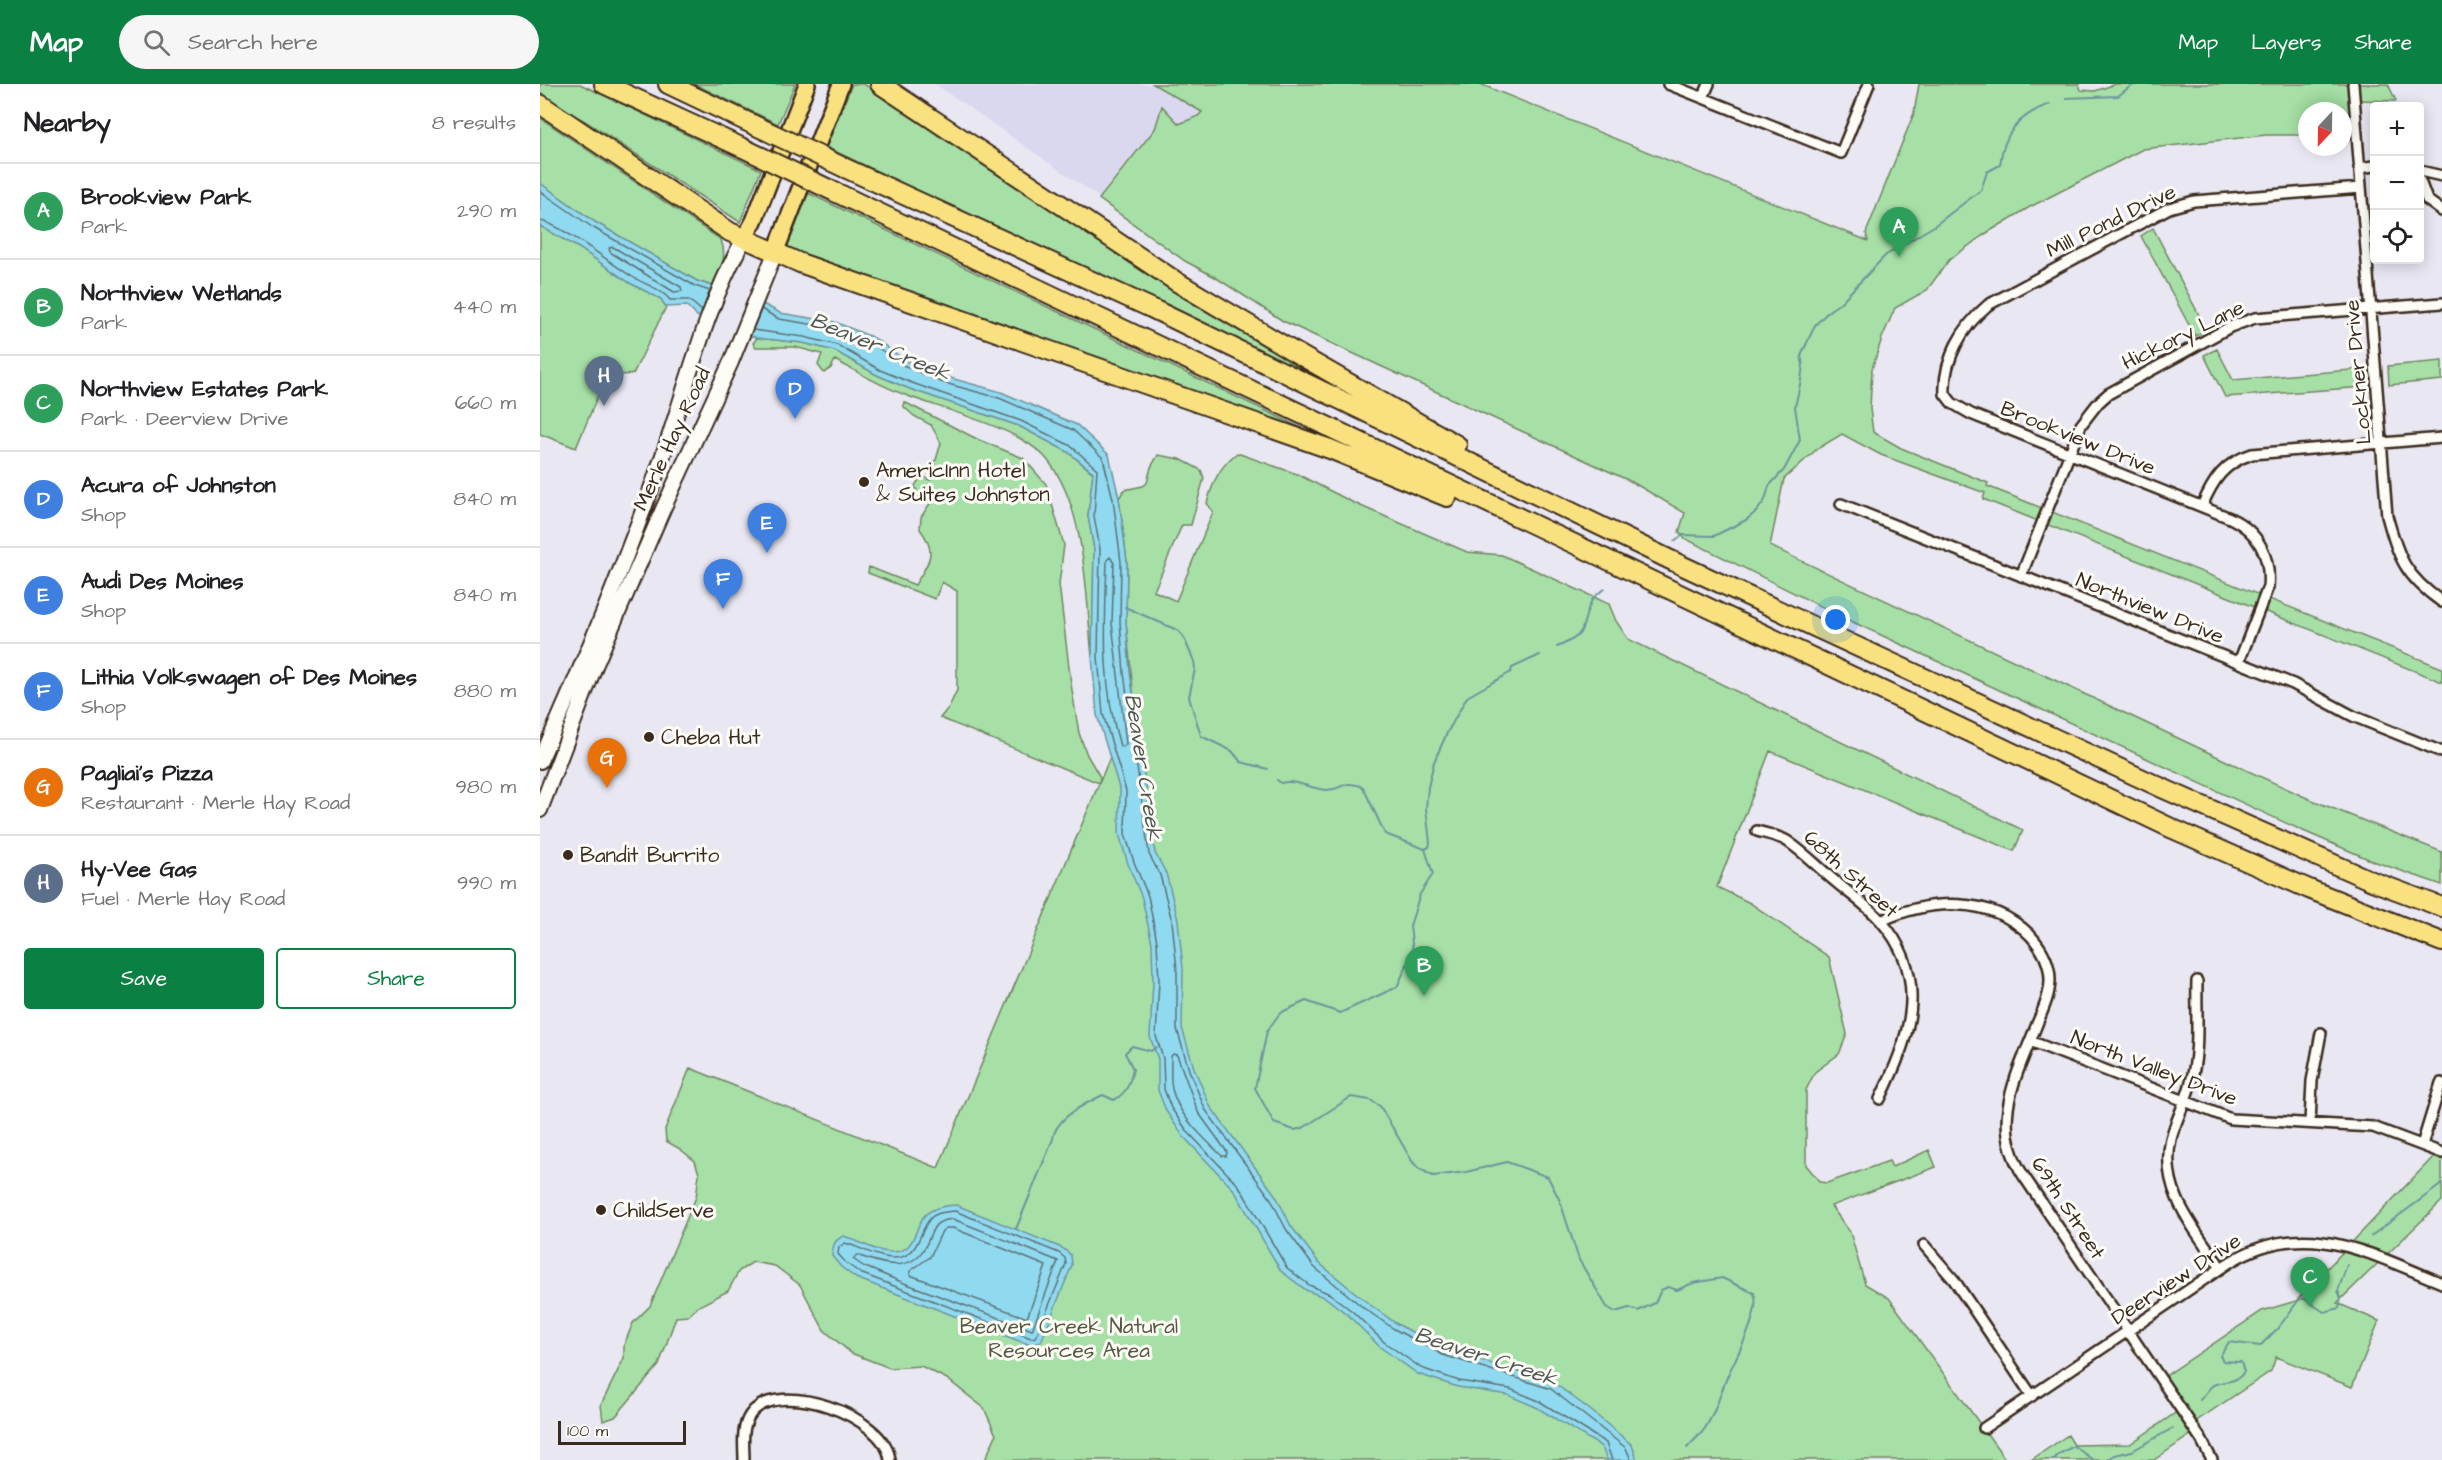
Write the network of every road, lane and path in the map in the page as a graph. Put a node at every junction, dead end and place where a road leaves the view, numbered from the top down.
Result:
1 (604, 84) edge
2 (668, 84) edge
3 (807, 84) edge
4 (841, 84) edge
5 (880, 84) edge
6 (1668, 84) edge
7 (1709, 84) edge
8 (1869, 84) edge
9 (2353, 84) edge
10 (1704, 98) junction
11 (540, 104) edge
12 (2370, 167) edge
13 (2359, 168) junction
14 (2424, 172) edge
15 (2442, 176) edge
16 (2361, 188) junction
17 (2424, 192) edge
18 (2442, 211) edge
19 (744, 239) junction
20 (775, 253) junction
21 (2442, 303) edge
22 (2371, 308) junction
23 (1945, 394) joint
24 (2442, 438) edge
25 (2381, 442) junction
26 (2069, 453) junction
27 (1528, 492) junction
28 (1841, 504) dead end
29 (2202, 506) junction
30 (1620, 567) junction
31 (2021, 576) junction
32 (2442, 602) edge
33 (2239, 662) junction
34 (2442, 752) edge
35 (540, 761) edge
36 (540, 810) edge
37 (1757, 831) dead end
38 (2442, 907) edge
39 (1881, 921) junction
40 (2442, 942) edge
41 (2197, 981) dead end
42 (2321, 1033) dead end
43 (2030, 1041) junction
44 (2441, 1083) edge
45 (1880, 1100) dead end
46 (2185, 1102) junction
47 (2310, 1123) junction
48 (2422, 1145) junction
49 (2442, 1153) edge
50 (1924, 1245) dead end
51 (2222, 1268) junction
52 (2442, 1282) edge
53 (2128, 1331) junction
54 (2032, 1396) junction
55 (1984, 1428) dead end
56 (744, 1460) edge
57 (890, 1460) edge
58 (2212, 1460) edge

1 - 30 highway, bridge
2 - 27 highway, bridge
3 - 19 main road, Merle Hay Road
4 - 20 main road, Merle Hay Road
5 - 27 highway
6 - 10 street
7 - 10 street
8 - 10 street
9 - 13 street, Lockner Drive
11 - 19 highway
12 - 13 street
13 - 16 street, Lockner Drive
14 - 15 street
16 - 22 street, Lockner Drive
16 - 23 street, Mill Pond Drive
17 - 18 street
19 - 20 highway
19 - 35 main road, Merle Hay Road
20 - 30 highway
20 - 36 main road, Merle Hay Road
21 - 22 street, Hickory Lane
22 - 25 street, Lockner Drive
22 - 26 street, Hickory Lane
23 - 26 street, Brookview Drive
24 - 25 street
25 - 29 street
25 - 32 street, Lockner Drive
26 - 29 street, Brookview Drive
26 - 31 street
27 - 38 highway
28 - 31 street, Northview Drive
29 - 33 street, Brookview Drive
30 - 40 highway
31 - 33 street, Northview Drive
33 - 34 street, Northview Drive
37 - 39 street, 68th Street
39 - 43 street, 69th Street
39 - 45 street, 68th Street
41 - 46 street
42 - 47 street
43 - 46 street, North Valley Drive
43 - 53 street, 69th Street
44 - 48 street
46 - 47 street, North Valley Drive
46 - 51 street
47 - 48 street, North Valley Drive
48 - 49 street, North Valley Drive
50 - 54 street
51 - 52 street, Deerview Drive
51 - 53 street, Deerview Drive
53 - 54 street, Deerview Drive
53 - 58 street, 69th Street
54 - 55 street, Deerview Drive
56 - 57 street

